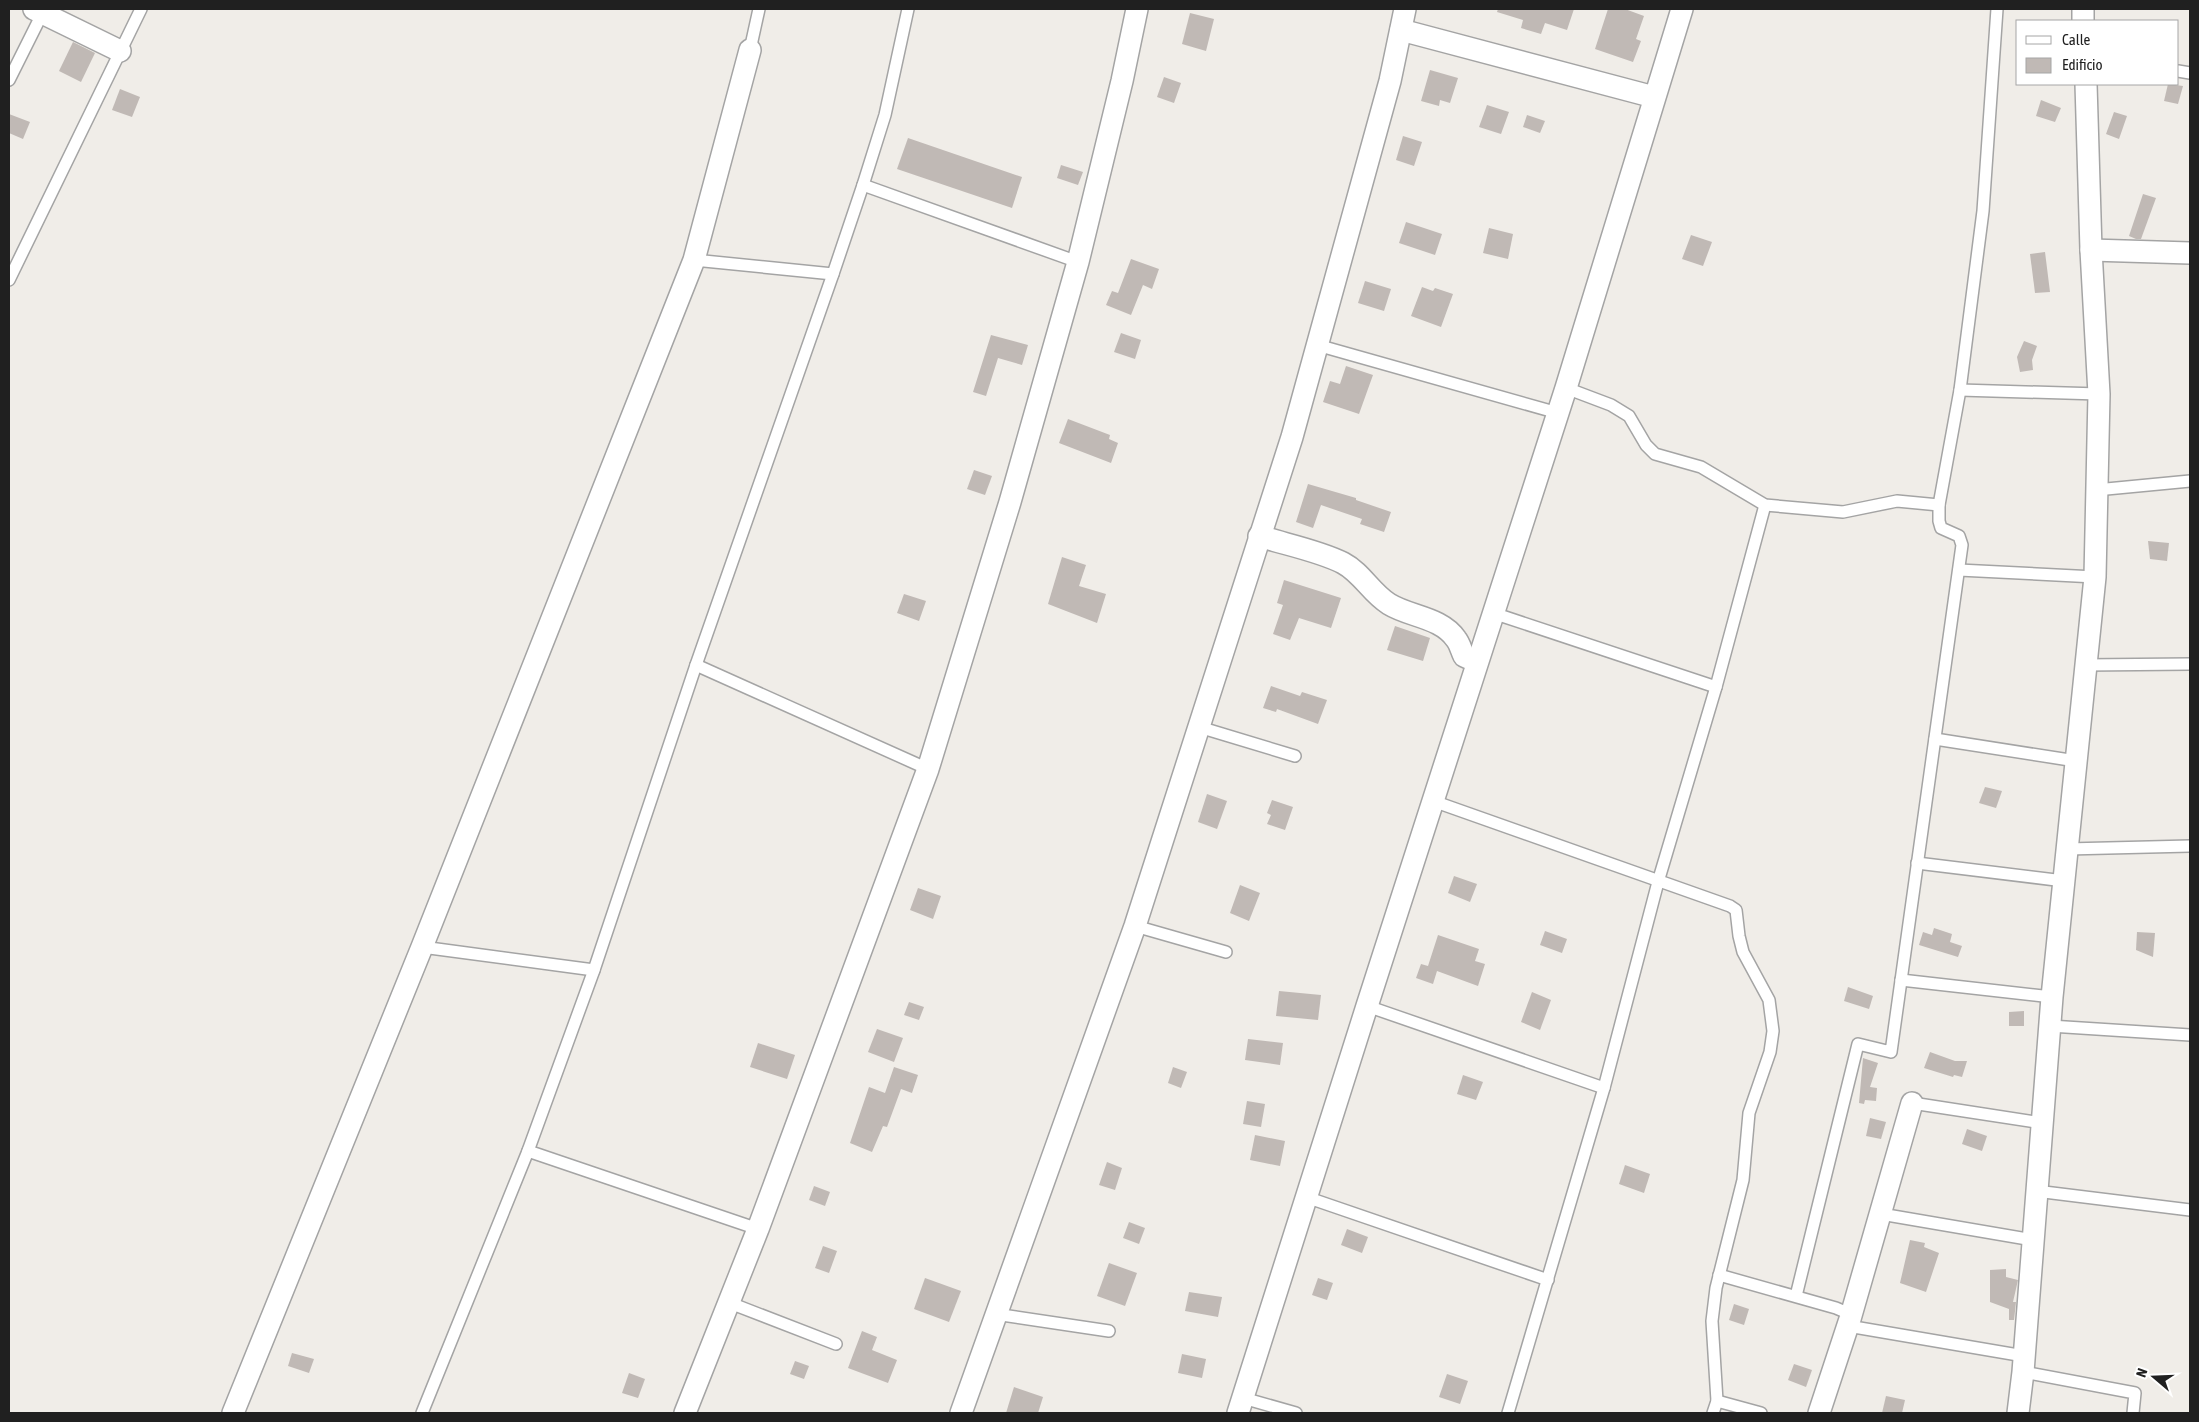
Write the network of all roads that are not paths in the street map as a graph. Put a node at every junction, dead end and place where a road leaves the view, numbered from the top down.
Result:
1 (141, 9) edge
2 (759, 9) edge
3 (908, 9) edge
4 (1137, 9) edge
5 (1405, 9) edge
6 (1682, 9) edge
7 (1997, 9) edge
8 (40, 10) edge
9 (1401, 30) junction
10 (750, 50) joint
11 (120, 51) junction
12 (9, 80) edge
13 (2086, 85) edge
14 (1654, 97) junction
15 (862, 185) junction
16 (2091, 250) junction
17 (2190, 253) edge
18 (694, 260) junction
19 (1078, 262) junction
20 (833, 274) junction
21 (9, 280) edge
22 (1317, 345) junction
23 (1566, 388) junction
24 (1960, 390) junction
25 (2099, 394) junction
26 (1558, 413) junction
27 (2190, 482) edge
28 (2096, 490) junction
29 (1764, 505) junction
30 (1939, 505) junction
31 (1259, 536) junction
32 (1959, 570) junction
33 (2095, 577) junction
34 (1493, 613) junction
35 (1477, 662) junction
36 (2190, 664) edge
37 (696, 665) junction
38 (2085, 665) junction
39 (1716, 687) junction
40 (1198, 727) junction
41 (1935, 739) junction
42 (1295, 756) dead end
43 (2076, 761) junction
44 (928, 769) junction
45 (1433, 801) junction
46 (2190, 846) edge
47 (2068, 849) junction
48 (1917, 863) junction
49 (2064, 881) junction
50 (1658, 882) junction
51 (1135, 926) junction
52 (422, 947) junction
53 (1226, 952) dead end
54 (594, 970) junction
55 (1901, 980) junction
56 (2052, 997) junction
57 (1367, 1006) junction
58 (2050, 1026) junction
59 (2190, 1035) edge
60 (1604, 1088) junction
61 (1912, 1103) joint
62 (2042, 1123) junction
63 (528, 1151) junction
64 (2036, 1191) junction
65 (1306, 1197) junction
66 (2190, 1210) edge
67 (1880, 1214) junction
68 (758, 1229) junction
69 (2032, 1240) junction
70 (1720, 1274) junction
71 (1548, 1280) junction
72 (1796, 1296) junction
73 (730, 1303) junction
74 (996, 1314) junction
75 (1849, 1322) junction
76 (1109, 1332) dead end
77 (836, 1344) dead end
78 (2023, 1364) junction
79 (1717, 1402) junction
80 (1240, 1406) edge
81 (233, 1413) edge
82 (422, 1413) edge
83 (684, 1413) edge
84 (961, 1413) edge
85 (1296, 1413) edge
86 (1508, 1413) edge
87 (1713, 1413) edge
88 (1761, 1413) edge
89 (1819, 1413) edge
90 (2018, 1413) edge
91 (2133, 1413) edge

1 - 11 lane
2 - 10 lane
3 - 15 lane
4 - 19 street
5 - 9 street
6 - 14 street
7 - 24 lane
8 - 11 street
8 - 12 lane
9 - 14 street
9 - 22 street
10 - 18 street
11 - 21 lane
13 - 16 street
14 - 23 street
15 - 19 lane
15 - 20 lane
16 - 17 street
16 - 25 street
18 - 20 lane
18 - 52 street
19 - 44 street
20 - 37 lane
22 - 26 lane
22 - 31 street
23 - 26 street
23 - 29 lane
24 - 25 lane
24 - 30 lane
25 - 28 street
26 - 34 street
27 - 28 lane
28 - 33 street
29 - 30 lane
29 - 39 lane
30 - 32 lane
31 - 35 street
31 - 40 street
32 - 33 lane
32 - 41 lane
33 - 38 street
34 - 35 street
34 - 39 lane
35 - 45 street
36 - 38 lane
37 - 44 lane
37 - 54 lane
38 - 43 street
39 - 50 lane
40 - 42 lane
40 - 51 street
41 - 43 lane
41 - 48 lane
43 - 47 street
44 - 68 street
45 - 50 lane
45 - 57 street
46 - 47 lane
47 - 49 street
48 - 49 lane
48 - 55 lane
49 - 56 street
50 - 60 lane
50 - 70 lane
51 - 53 lane
51 - 74 street
52 - 54 lane
52 - 81 street
54 - 63 lane
55 - 56 lane
55 - 72 lane
56 - 58 street
57 - 60 lane
57 - 65 street
58 - 59 lane
58 - 62 street
60 - 71 lane
61 - 62 lane
61 - 67 street
62 - 64 street
63 - 68 lane
63 - 82 lane
64 - 66 lane
64 - 69 street
65 - 71 lane
65 - 80 street
67 - 69 lane
67 - 75 street
68 - 73 street
69 - 78 street
70 - 72 lane
70 - 79 lane
71 - 86 lane
72 - 75 lane
73 - 77 lane
73 - 83 street
74 - 76 lane
74 - 84 street
75 - 78 lane
75 - 89 street
78 - 90 street
78 - 91 lane
79 - 87 lane
79 - 88 lane
80 - 85 lane

